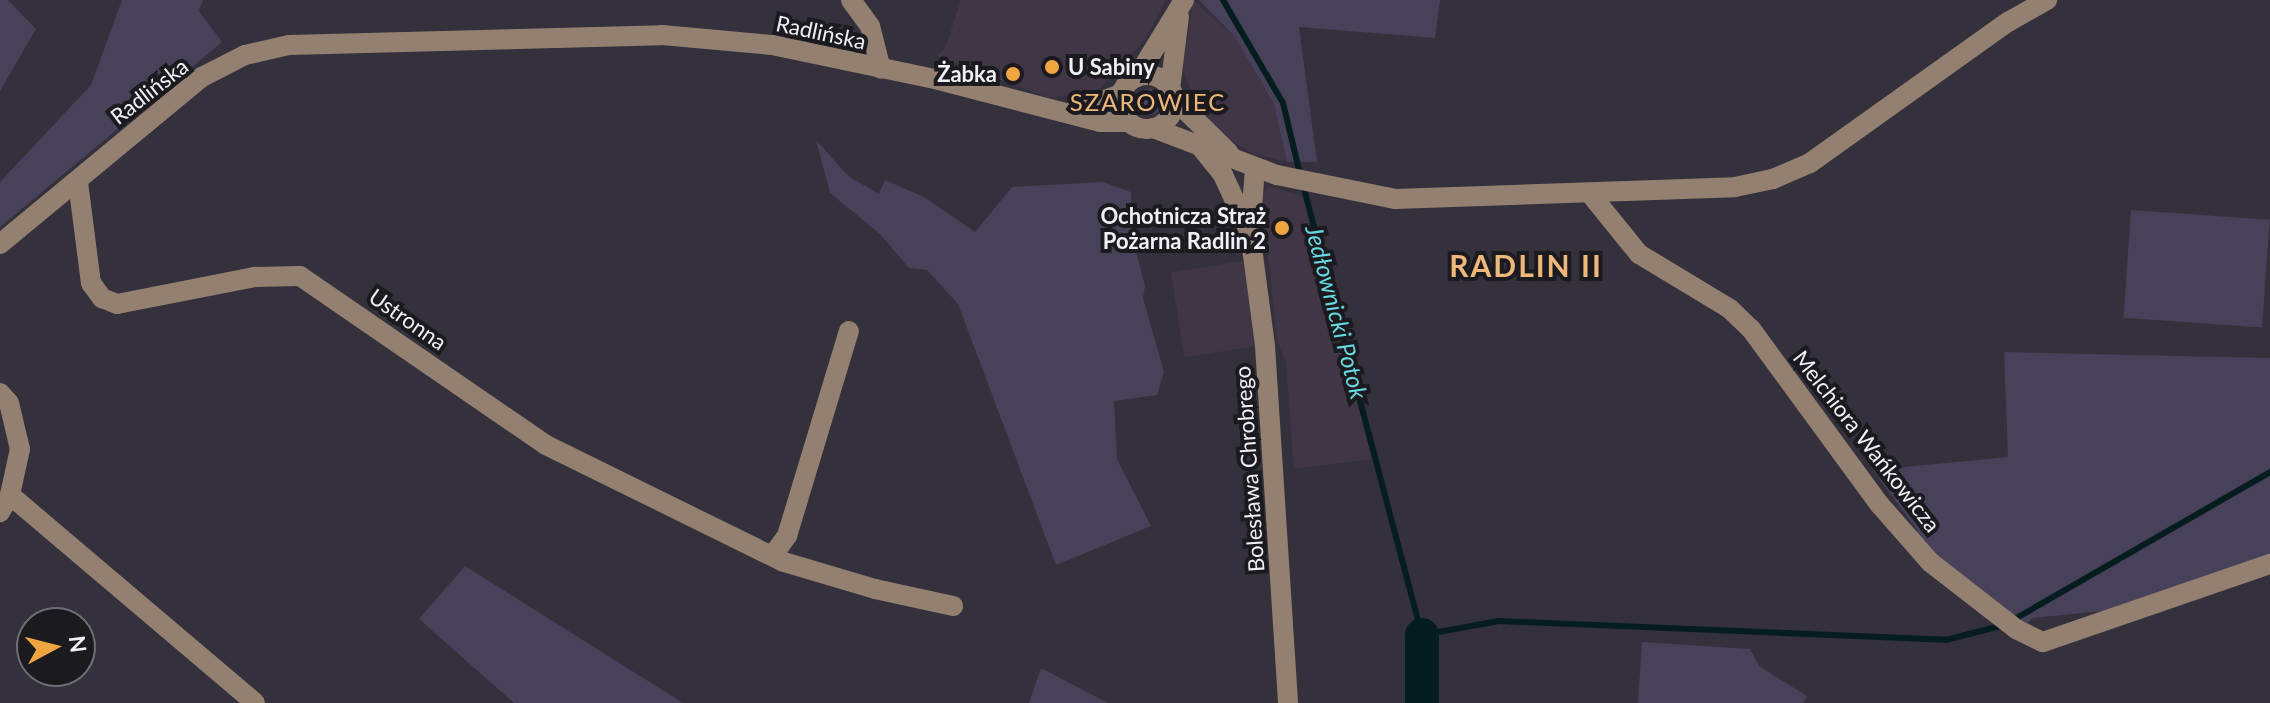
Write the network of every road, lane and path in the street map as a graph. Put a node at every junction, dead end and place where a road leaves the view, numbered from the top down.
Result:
1 (851, 0) edge
2 (2047, 0) edge
3 (1182, 4) edge
4 (881, 69) junction
5 (1137, 77) junction
6 (1121, 94) junction
7 (1172, 94) junction
8 (1069, 113) junction
9 (1128, 122) junction
10 (1153, 128) junction
11 (1199, 145) junction
12 (1235, 159) junction
13 (1255, 168) junction
14 (78, 182) junction
15 (1592, 196) junction
16 (1250, 233) junction
17 (0, 244) edge
18 (849, 331) dead end
19 (0, 393) edge
20 (5, 503) edge
21 (773, 555) junction
22 (2270, 564) edge
23 (953, 606) dead end
24 (255, 703) edge
25 (1288, 703) edge

1 - 4 street
2 - 15 street
3 - 5 street
3 - 7 street
4 - 8 street, Radlińska
4 - 14 street, Radlińska
5 - 6 street
5 - 7 street
6 - 8 street
6 - 9 street
7 - 10 street
7 - 12 street
8 - 9 street, Radlińska
9 - 10 street
10 - 11 street
11 - 12 street
11 - 16 street, Bolesława Chrobrego
12 - 13 street
13 - 15 street
13 - 16 street, Bolesława Chrobrego
14 - 17 street, Radlińska
14 - 21 street, Ustronna
15 - 22 street, Melchiora Wańkowicza
16 - 25 street, Bolesława Chrobrego
18 - 21 street
19 - 20 street
20 - 24 street
21 - 23 street, Ustronna

